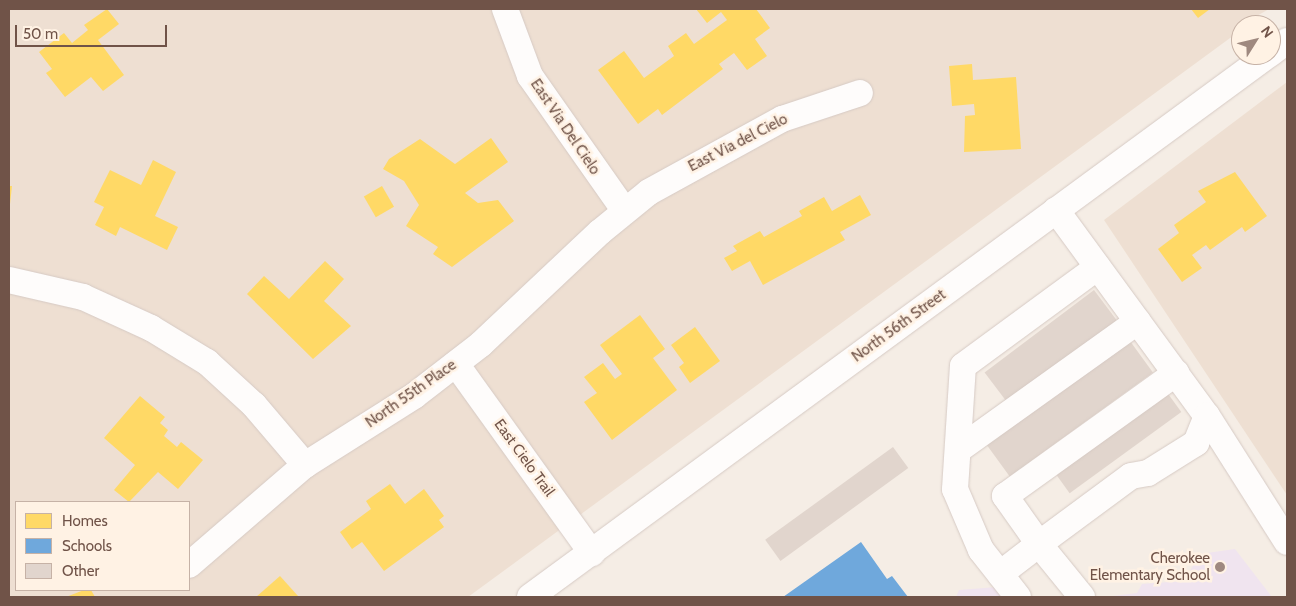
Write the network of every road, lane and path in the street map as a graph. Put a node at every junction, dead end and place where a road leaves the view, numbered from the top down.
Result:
1 (505, 9) edge
2 (1255, 65) edge
3 (860, 93) dead end
4 (1056, 210) junction
5 (624, 211) junction
6 (1098, 267) junction
7 (9, 280) edge
8 (1138, 321) junction
9 (456, 364) junction
10 (1176, 373) junction
11 (1207, 416) junction
12 (958, 450) junction
13 (305, 465) junction
14 (1287, 542) edge
15 (1039, 544) junction
16 (592, 553) junction
17 (190, 564) edge
18 (1000, 574) junction
19 (530, 597) edge
20 (1018, 597) edge
21 (1082, 597) edge

1 - 5 street, East Via Del Cielo
2 - 4 street, North 56th Street
3 - 5 street, East Via del Cielo
4 - 6 street
4 - 16 street, North 56th Street
5 - 9 street, North 55th Place
6 - 8 street
6 - 12 street
7 - 13 street
8 - 10 street
8 - 12 street
9 - 13 street, North 55th Place
9 - 16 street, East Cielo Trail
10 - 11 street
10 - 15 street
11 - 14 street
11 - 15 street
12 - 18 street
13 - 17 street, North 55th Place
15 - 18 street
15 - 21 street
16 - 19 street, North 56th Street
18 - 20 street

